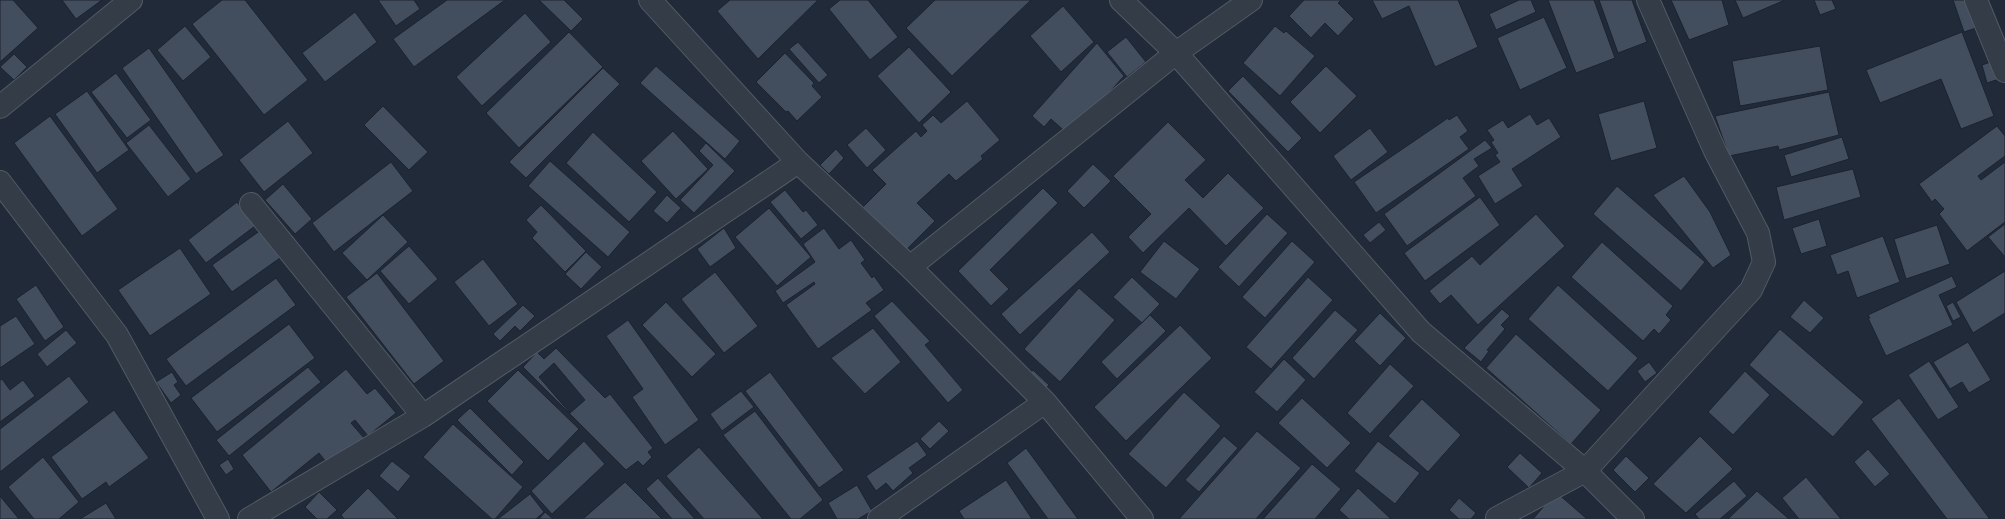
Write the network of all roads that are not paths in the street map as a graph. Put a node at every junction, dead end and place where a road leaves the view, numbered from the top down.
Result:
1 (131, 0) edge
2 (650, 0) edge
3 (1121, 0) edge
4 (1251, 0) edge
5 (1648, 0) edge
6 (1976, 0) edge
7 (1176, 53) junction
8 (2005, 71) edge
9 (0, 107) edge
10 (798, 162) junction
11 (0, 182) edge
12 (251, 204) dead end
13 (910, 267) junction
14 (1045, 402) junction
15 (422, 416) junction
16 (1586, 471) junction
17 (1497, 518) edge
18 (218, 519) edge
19 (249, 519) edge
20 (879, 519) edge
21 (1142, 519) edge
22 (1633, 519) edge

1 - 9 street
2 - 10 street
3 - 7 street
4 - 7 street
5 - 16 street
6 - 8 street
7 - 13 street
7 - 16 street
10 - 13 street
10 - 15 street
11 - 18 street
12 - 15 street
13 - 14 street
14 - 20 street
14 - 21 street
15 - 19 street
16 - 17 street
16 - 22 street

